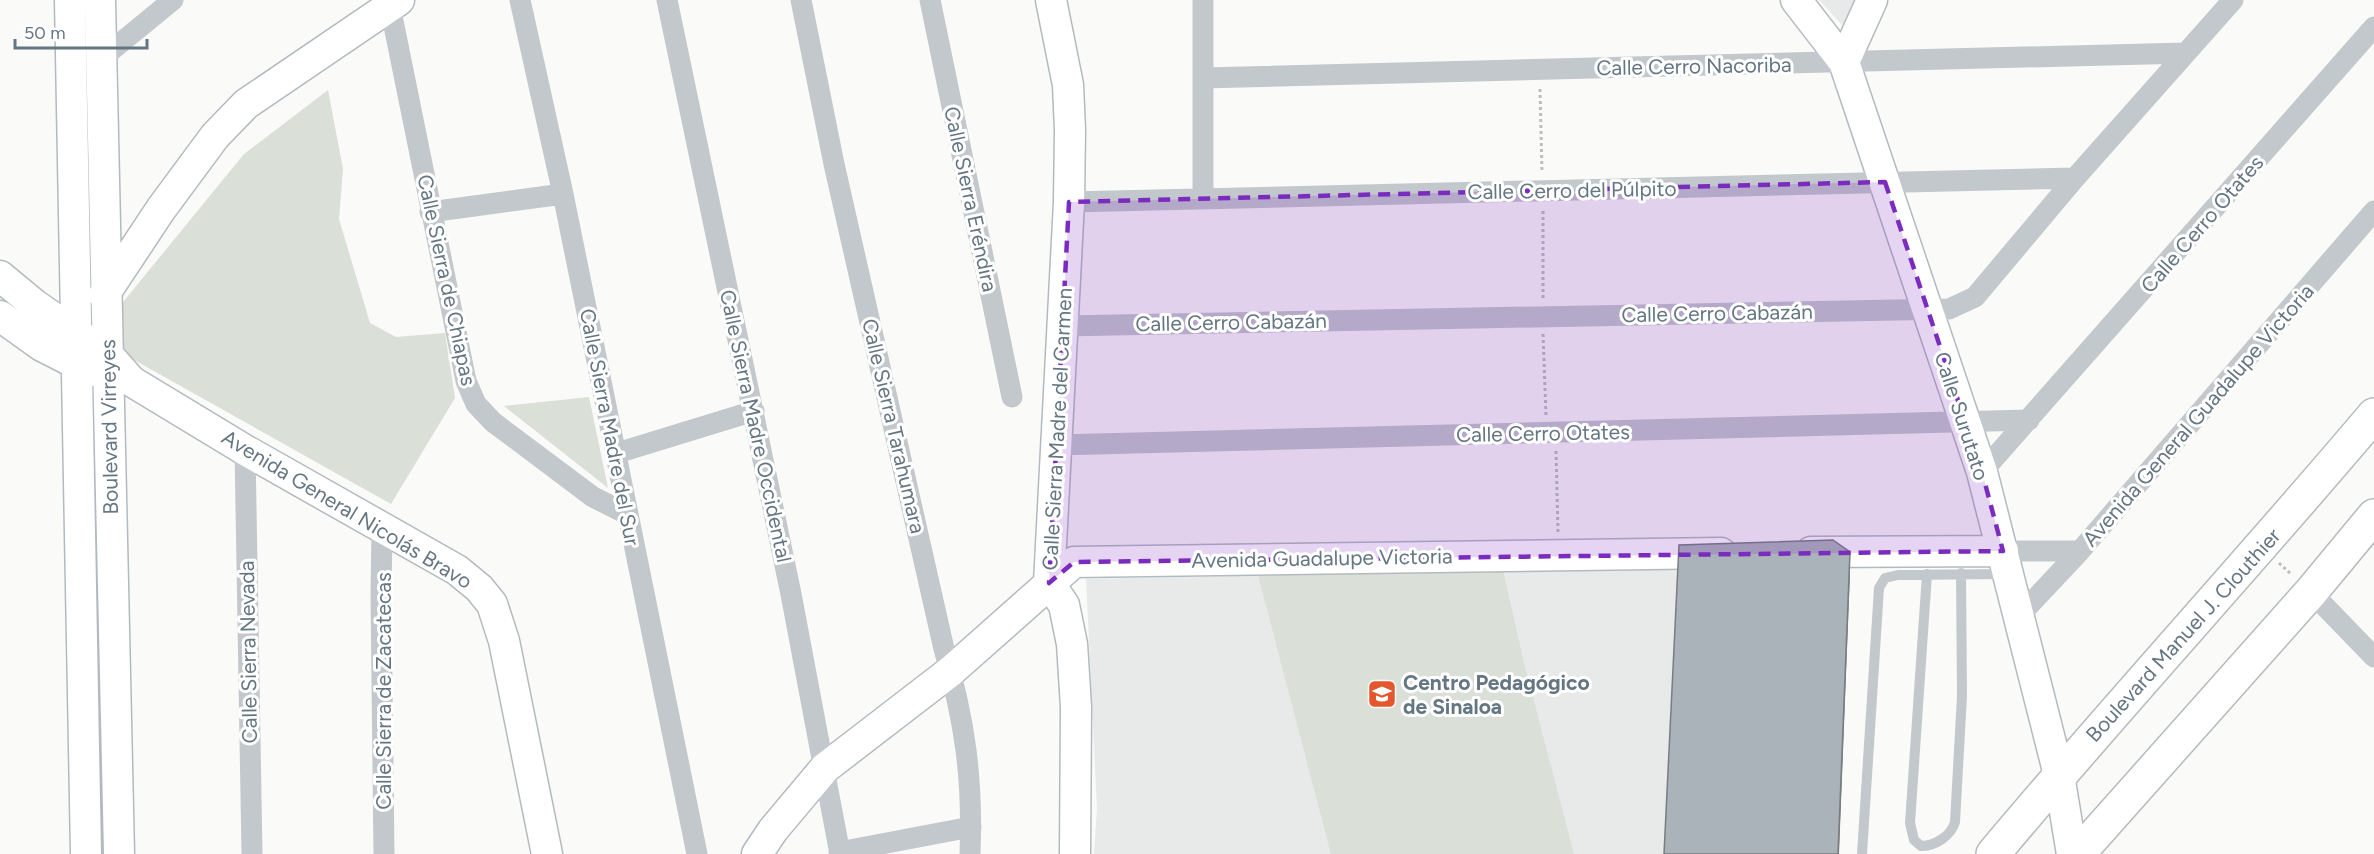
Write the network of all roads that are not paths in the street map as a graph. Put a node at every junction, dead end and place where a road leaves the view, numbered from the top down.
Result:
1 (70, 0) edge
2 (100, 0) edge
3 (173, 0) edge
4 (520, 0) edge
5 (668, 0) edge
6 (801, 0) edge
7 (930, 0) edge
8 (1051, 0) edge
9 (1203, 0) edge
10 (1796, 0) edge
11 (1872, 0) edge
12 (2233, 0) edge
13 (395, 3) edge
14 (2374, 27) edge
15 (2185, 53) junction
16 (101, 58) junction
17 (1844, 62) junction
18 (1203, 78) junction
19 (2075, 178) junction
20 (1885, 182) junction
21 (563, 194) junction
22 (1203, 198) junction
23 (1069, 202) junction
24 (2374, 211) edge
25 (430, 213) junction
26 (0, 276) edge
27 (106, 292) junction
28 (1926, 310) junction
29 (0, 316) edge
30 (1062, 326) junction
31 (76, 334) junction
32 (77, 364) junction
33 (116, 371) junction
34 (1012, 397) dead end
35 (754, 411) junction
36 (2374, 415) edge
37 (2029, 420) junction
38 (1966, 422) junction
39 (1056, 445) junction
40 (245, 450) junction
41 (616, 453) junction
42 (1982, 472) junction
43 (627, 514) junction
44 (2374, 516) edge
45 (382, 528) junction
46 (2080, 550) junction
47 (1751, 553) edge
48 (1787, 553) edge
49 (2006, 562) junction
50 (1961, 573) junction
51 (1928, 574) junction
52 (1049, 583) junction
53 (2311, 591) junction
54 (2019, 616) junction
55 (2374, 657) edge
56 (951, 671) junction
57 (825, 768) junction
58 (2059, 775) junction
59 (971, 827) junction
60 (1919, 850) edge
61 (839, 853) edge
62 (86, 854) edge
63 (119, 854) edge
64 (252, 854) edge
65 (384, 854) edge
66 (547, 854) edge
67 (697, 854) edge
68 (757, 854) edge
69 (970, 854) edge
70 (1075, 854) edge
71 (1862, 854) edge
72 (1993, 854) edge
73 (2072, 854) edge
74 (2078, 854) edge

1 - 31 street, Boulevard Virreyes
2 - 16 street, Boulevard Virreyes
3 - 16 street
4 - 21 street, Calle Sierra Madre del Sur
5 - 35 street, Calle Sierra Madre Occidental
6 - 56 street, Calle Sierra Tarahumara
7 - 34 street, Calle Sierra Eréndira
8 - 23 street, Calle Sierra Madre del Carmen
9 - 18 street
10 - 17 street, Calle Surutato
11 - 17 street
12 - 15 street, Calle Cerro Cabazán
13 - 25 street, Calle Sierra de Chiapas
13 - 27 street
14 - 37 street, Calle Cerro Otates
15 - 17 street, Calle Cerro Nacoriba
15 - 19 street, Calle Cerro Cabazán
16 - 27 street, Boulevard Virreyes
17 - 18 street, Calle Cerro Nacoriba
17 - 20 street, Calle Surutato
18 - 22 street
19 - 20 street, Calle Cerro del Púlpito
19 - 28 street, Calle Cerro Cabazán
20 - 22 street, Calle Cerro del Púlpito
20 - 28 street, Calle Surutato
21 - 25 street
21 - 41 street, Calle Sierra Madre del Sur
22 - 23 street, Calle Cerro del Púlpito
23 - 30 street, Calle Sierra Madre del Carmen
24 - 46 street, Avenida General Guadalupe Victoria
25 - 43 street, Calle Sierra de Chiapas
26 - 31 street, Avenida General Nicolás Bravo
27 - 31 street
27 - 33 street, Boulevard Virreyes
28 - 30 street, Calle Cerro Cabazán
28 - 38 street, Calle Surutato
29 - 32 street, Avenida General Nicolás Bravo
30 - 39 street, Calle Sierra Madre del Carmen
31 - 32 street, Boulevard Virreyes
31 - 33 street, Avenida General Nicolás Bravo
32 - 33 street, Avenida General Nicolás Bravo
32 - 62 street, Boulevard Virreyes
33 - 40 street, Avenida General Nicolás Bravo
33 - 63 street, Boulevard Virreyes
35 - 41 street
35 - 57 street, Calle Sierra Madre Occidental
36 - 58 main road, Boulevard Manuel J. Clouthier
37 - 38 street, Calle Cerro Otates
37 - 42 street, Calle Cerro Otates
38 - 39 street, Calle Cerro Otates
38 - 42 street, Calle Surutato
39 - 52 street, Calle Sierra Madre del Carmen
40 - 45 street, Avenida General Nicolás Bravo
40 - 64 street, Calle Sierra Nevada
41 - 43 street, Calle Sierra Madre del Sur
42 - 49 street, Calle Surutato
43 - 67 street, Calle Sierra Madre del Sur
44 - 53 main road
45 - 65 street, Calle Sierra de Zacatecas
45 - 66 street, Avenida General Nicolás Bravo
46 - 49 street
46 - 54 street, Avenida General Guadalupe Victoria
47 - 52 street, Avenida Guadalupe Victoria
48 - 49 street
49 - 50 lane
49 - 54 street, Calle Surutato
50 - 51 lane
50 - 60 lane
51 - 60 lane
51 - 71 lane
52 - 56 street, Avenida Guadalupe Victoria
52 - 70 street, Calle Sierra Madre del Carmen
53 - 55 street
53 - 74 main road
54 - 58 street, Calle Surutato
56 - 57 street, Avenida Guadalupe Victoria
56 - 59 street, Calle Sierra Tarahumara
57 - 61 street, Calle Sierra Madre Occidental
57 - 68 street, Avenida Guadalupe Victoria
58 - 72 main road, Boulevard Manuel J. Clouthier
58 - 73 street, Calle Surutato
59 - 61 street
59 - 69 street, Calle Sierra Tarahumara

